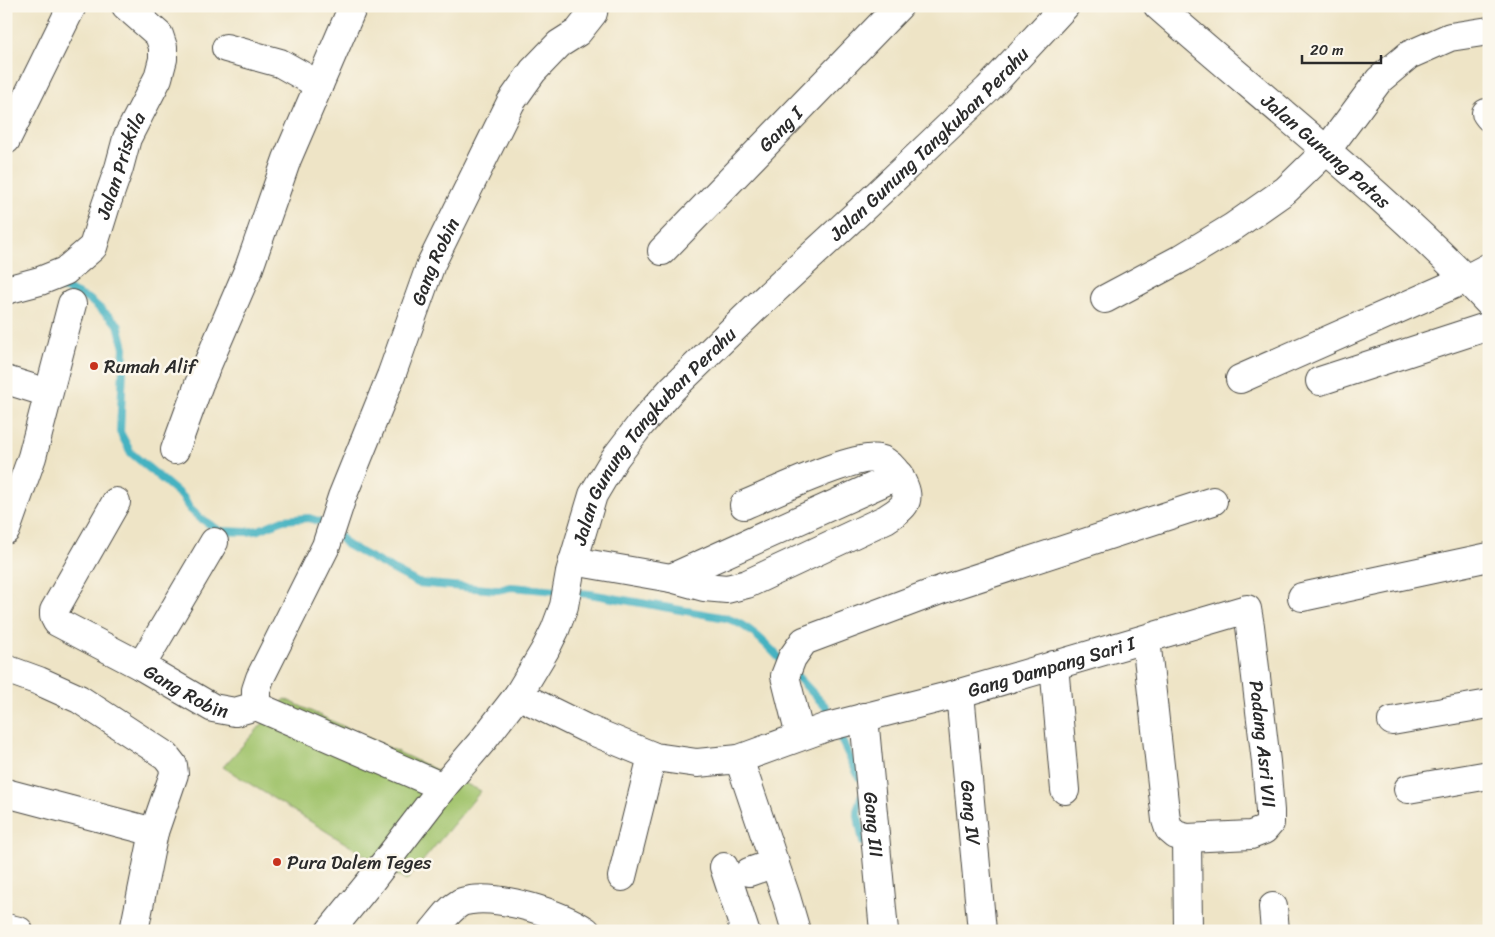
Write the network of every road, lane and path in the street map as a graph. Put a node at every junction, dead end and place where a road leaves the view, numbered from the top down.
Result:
1 (72, 6) edge
2 (126, 6) edge
3 (353, 6) edge
4 (594, 6) edge
5 (899, 6) edge
6 (1065, 6) edge
7 (1158, 6) edge
8 (1489, 31) edge
9 (226, 48) dead end
10 (319, 85) junction
11 (6, 140) edge
12 (1326, 150) junction
13 (662, 251) dead end
14 (1478, 273) edge
15 (6, 290) edge
16 (1105, 299) dead end
17 (1489, 303) edge
18 (72, 304) dead end
19 (1489, 326) edge
20 (1240, 379) dead end
21 (6, 380) edge
22 (1320, 380) dead end
23 (48, 393) junction
24 (175, 450) dead end
25 (899, 475) junction
26 (1213, 501) dead end
27 (116, 502) dead end
28 (744, 505) dead end
29 (6, 530) edge
30 (214, 542) dead end
31 (1489, 557) edge
32 (571, 566) junction
33 (672, 578) junction
34 (1302, 597) dead end
35 (1247, 609) joint
36 (1146, 639) junction
37 (141, 666) junction
38 (1054, 666) junction
39 (6, 668) edge
40 (960, 693) junction
41 (518, 695) junction
42 (1489, 704) edge
43 (256, 706) junction
44 (859, 718) junction
45 (1392, 721) dead end
46 (800, 736) junction
47 (652, 756) junction
48 (739, 759) junction
49 (1489, 776) edge
50 (443, 787) junction
51 (1408, 789) dead end
52 (1065, 790) dead end
53 (6, 793) edge
54 (154, 832) junction
55 (1187, 838) junction
56 (775, 863) junction
57 (622, 877) dead end
58 (6, 928) edge
59 (19, 931) edge
60 (134, 931) edge
61 (330, 931) edge
62 (433, 931) edge
63 (586, 931) edge
64 (745, 931) edge
65 (796, 931) edge
66 (884, 931) edge
67 (982, 931) edge
68 (1188, 931) edge

1 - 11 street
2 - 15 street, Jalan Priskila
3 - 10 street
4 - 43 street, Gang Robin
5 - 13 street, Gang I
6 - 32 street, Jalan Gunung Tangkuban Perahu
7 - 12 street, Jalan Gunung Patas
8 - 12 street
9 - 10 street
10 - 24 street
12 - 14 street, Jalan Gunung Patas
12 - 16 street
14 - 17 street, Jalan Gunung Patas
14 - 20 street
18 - 23 street
19 - 22 street
21 - 23 street
23 - 29 street
25 - 28 street
25 - 33 street
25 - 33 street
26 - 46 street
27 - 37 street, Gang Robin
30 - 37 street
31 - 34 street
32 - 33 street
32 - 41 street, Jalan Gunung Tangkuban Perahu
35 - 36 street, Gang Dampang Sari I
35 - 55 street, Padang Asri VII
36 - 38 street, Gang Dampang Sari I
36 - 55 street
37 - 43 street, Gang Robin
38 - 40 street, Gang Dampang Sari I
38 - 52 street
39 - 54 street
40 - 44 street, Gang Dampang Sari I
40 - 67 street, Gang IV
41 - 47 street, Gang Dampang Sari I
41 - 50 street, Jalan Gunung Tangkuban Perahu
42 - 45 street
43 - 50 street, Gang Robin
44 - 46 street, Gang Dampang Sari I
44 - 66 street, Gang III
46 - 48 street, Gang Dampang Sari I
47 - 48 street, Gang Dampang Sari I
47 - 57 street
48 - 56 street
49 - 51 street
50 - 61 street, Jalan Gunung Tangkuban Perahu
53 - 54 street
54 - 60 street
55 - 68 street
56 - 64 street
56 - 65 street
58 - 59 street
62 - 63 street

